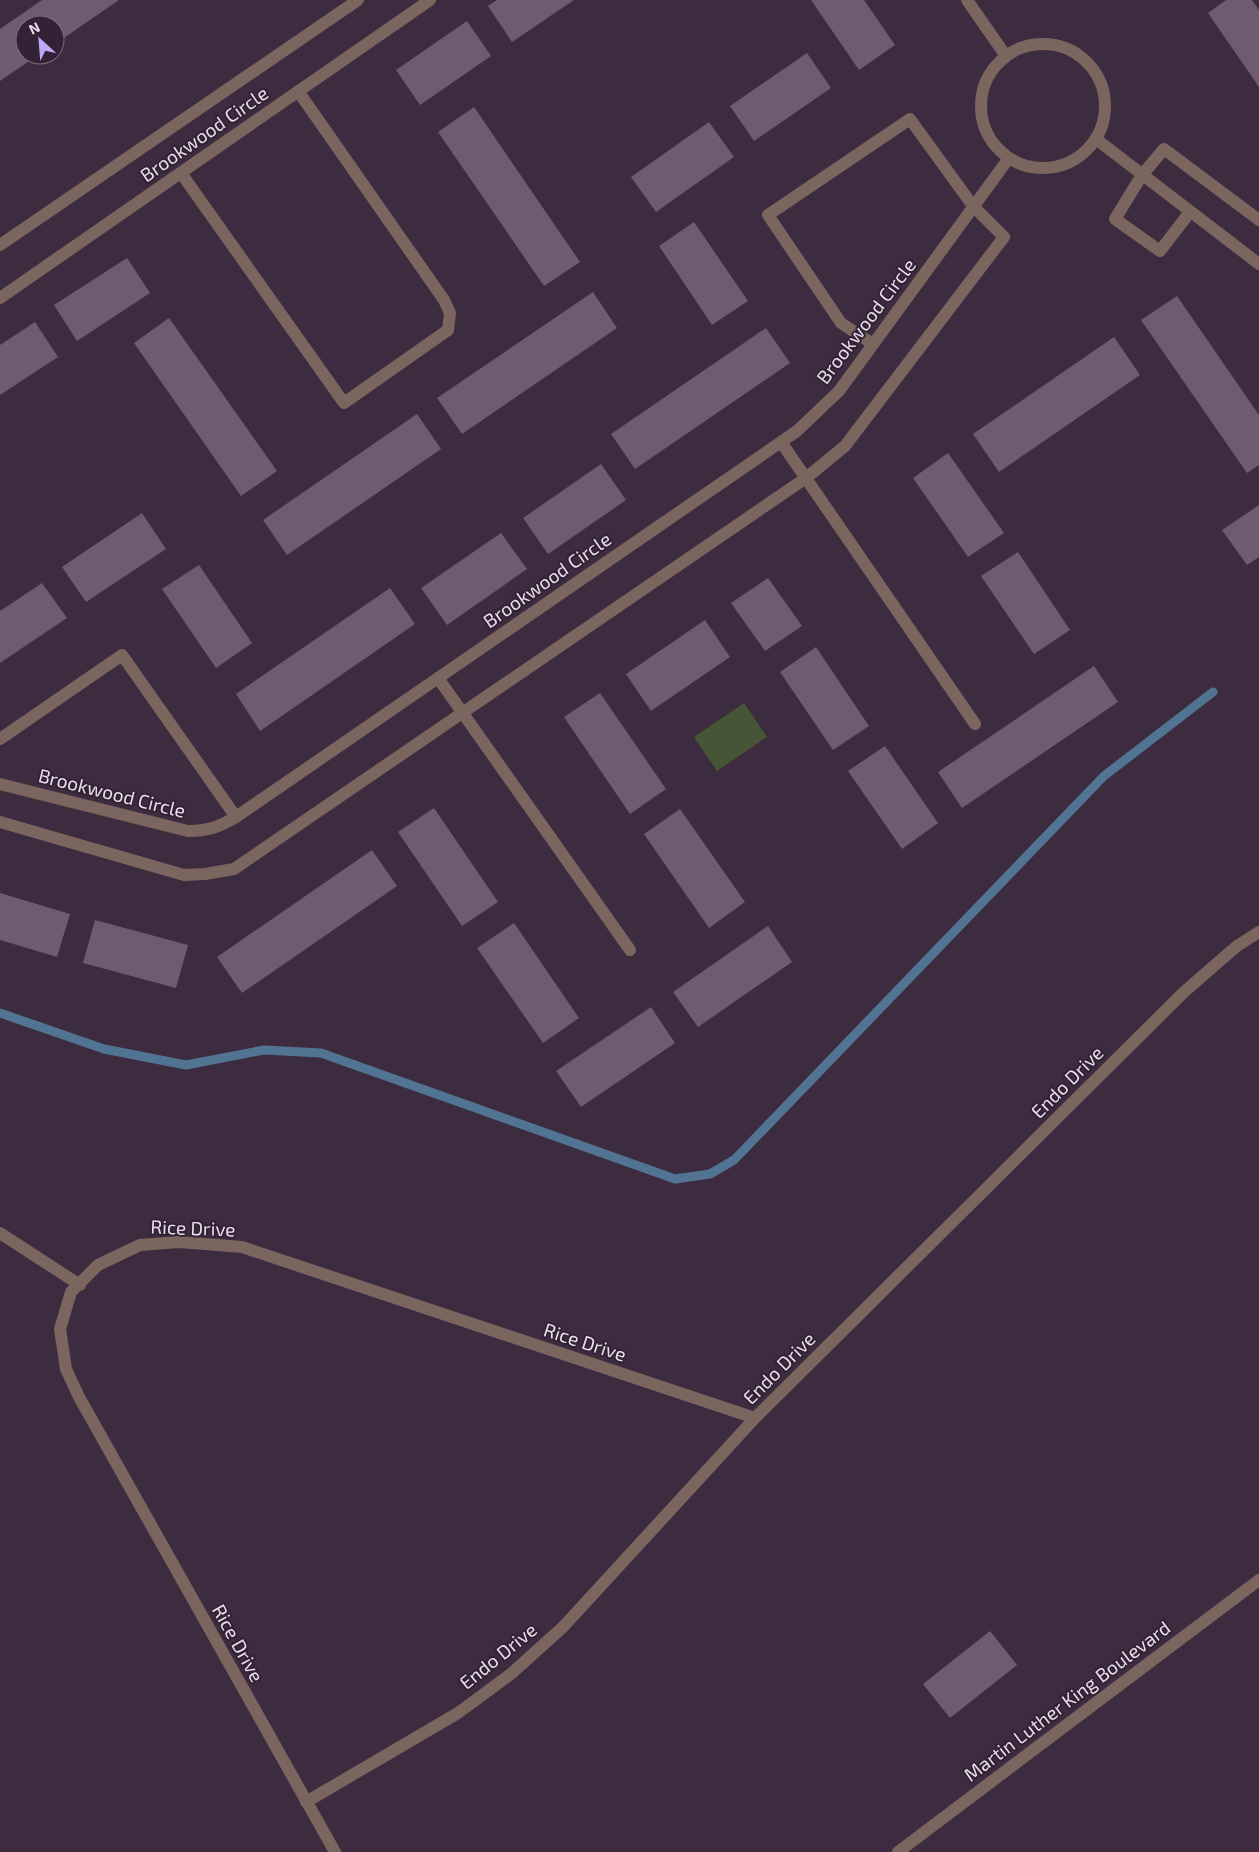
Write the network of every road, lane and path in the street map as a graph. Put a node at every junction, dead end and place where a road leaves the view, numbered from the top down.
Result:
1 (358, 0) edge
2 (430, 0) edge
3 (972, 2) edge
4 (1006, 56) junction
5 (298, 91) junction
6 (1096, 139) junction
7 (1008, 158) junction
8 (181, 173) junction
9 (1142, 175) junction
10 (973, 206) junction
11 (1190, 212) junction
12 (1259, 220) edge
13 (0, 245) edge
14 (1259, 264) edge
15 (0, 298) edge
16 (873, 344) junction
17 (781, 442) junction
18 (806, 478) junction
19 (438, 678) junction
20 (463, 713) junction
21 (975, 724) dead end
22 (0, 739) edge
23 (0, 784) edge
24 (236, 816) junction
25 (0, 822) edge
26 (1259, 932) edge
27 (630, 950) dead end
28 (0, 1233) edge
29 (80, 1285) junction
30 (755, 1418) junction
31 (1259, 1580) edge
32 (306, 1802) junction
33 (336, 1852) edge
34 (898, 1852) edge

1 - 13 street
2 - 5 street, Brookwood Circle
3 - 4 street
4 - 6 street
4 - 7 street
5 - 8 street, Brookwood Circle
5 - 8 street
6 - 7 street
6 - 9 street
7 - 10 street, Brookwood Circle
8 - 15 street, Brookwood Circle
9 - 11 street
9 - 11 street
9 - 12 street
10 - 16 street, Brookwood Circle
10 - 16 street
10 - 18 street
11 - 14 street
16 - 17 street, Brookwood Circle
17 - 18 street
17 - 19 street, Brookwood Circle
18 - 20 street
18 - 21 street
19 - 20 street
19 - 24 street, Brookwood Circle
20 - 25 street
20 - 27 street
22 - 24 street
23 - 24 street, Brookwood Circle
26 - 30 street, Endo Drive
28 - 29 street
29 - 30 street, Rice Drive
29 - 32 street, Rice Drive
30 - 32 street, Endo Drive
31 - 34 street, Martin Luther King Boulevard
32 - 33 street, Rice Drive

